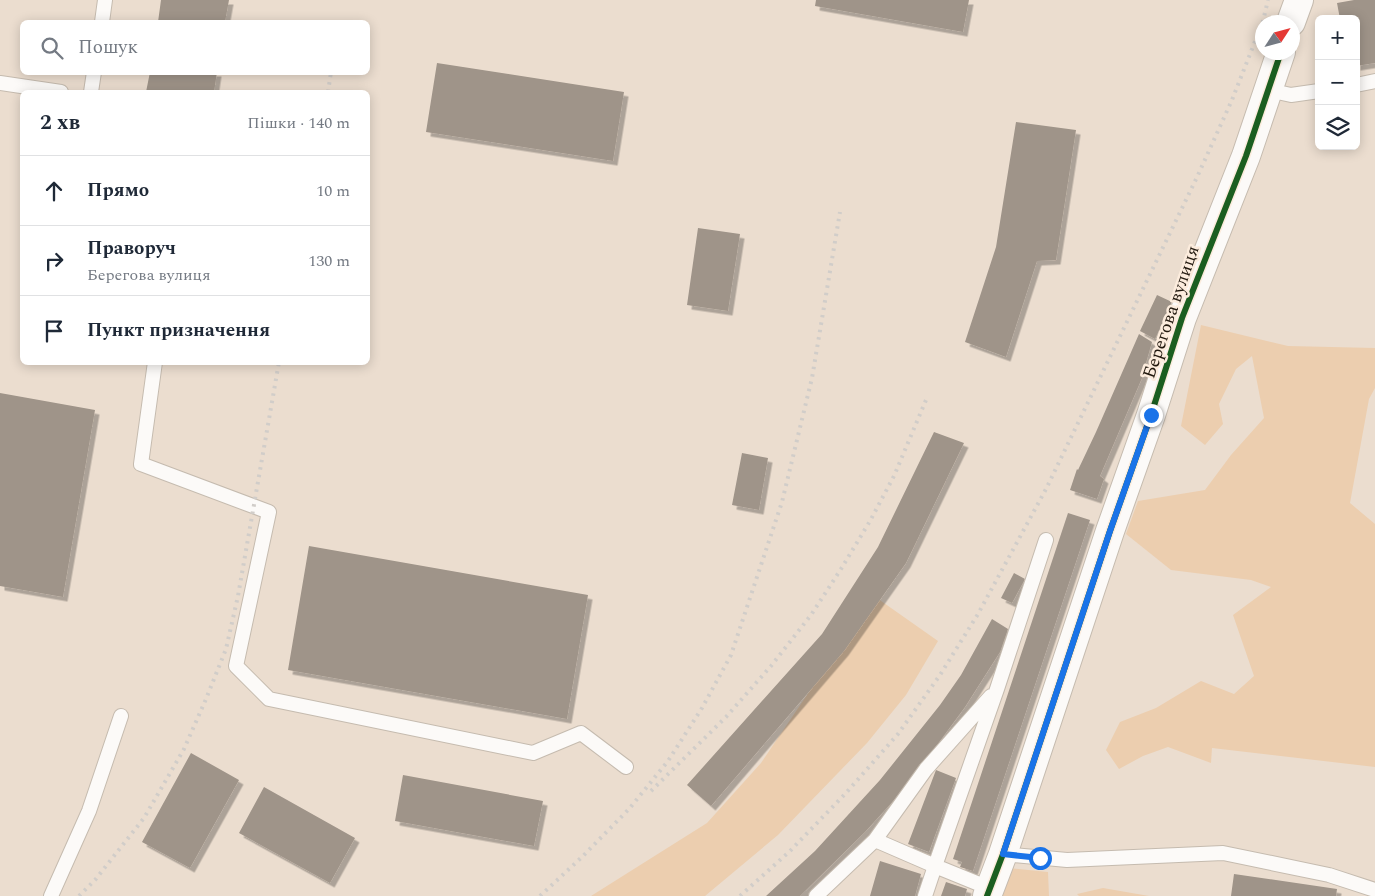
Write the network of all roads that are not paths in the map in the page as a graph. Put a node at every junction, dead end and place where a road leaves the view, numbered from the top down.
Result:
1 (105, 0) edge
2 (1299, 0) edge
3 (1294, 15) edge
4 (102, 20) edge
5 (1278, 60) edge
6 (94, 75) edge
7 (1375, 81) edge
8 (0, 83) edge
9 (1360, 83) edge
10 (47, 90) edge
11 (91, 90) edge
12 (1268, 90) junction
13 (1315, 92) edge
14 (155, 365) edge
15 (1046, 540) dead end
16 (997, 689) junction
17 (121, 716) dead end
18 (626, 767) dead end
19 (875, 840) junction
20 (1003, 854) junction
21 (935, 866) junction
22 (1375, 890) edge
23 (988, 892) edge
24 (51, 896) edge
25 (816, 896) edge
26 (925, 896) edge

1 - 4 lane
2 - 3 street
5 - 12 street, Берегова вулиця
6 - 11 lane
7 - 9 lane
8 - 10 lane
12 - 13 lane
12 - 20 street, Берегова вулиця
14 - 18 lane
15 - 16 lane
16 - 19 lane
16 - 21 lane
17 - 24 lane
19 - 21 lane
19 - 25 lane
20 - 22 lane
20 - 23 street, Берегова вулиця
21 - 23 lane
21 - 26 lane

